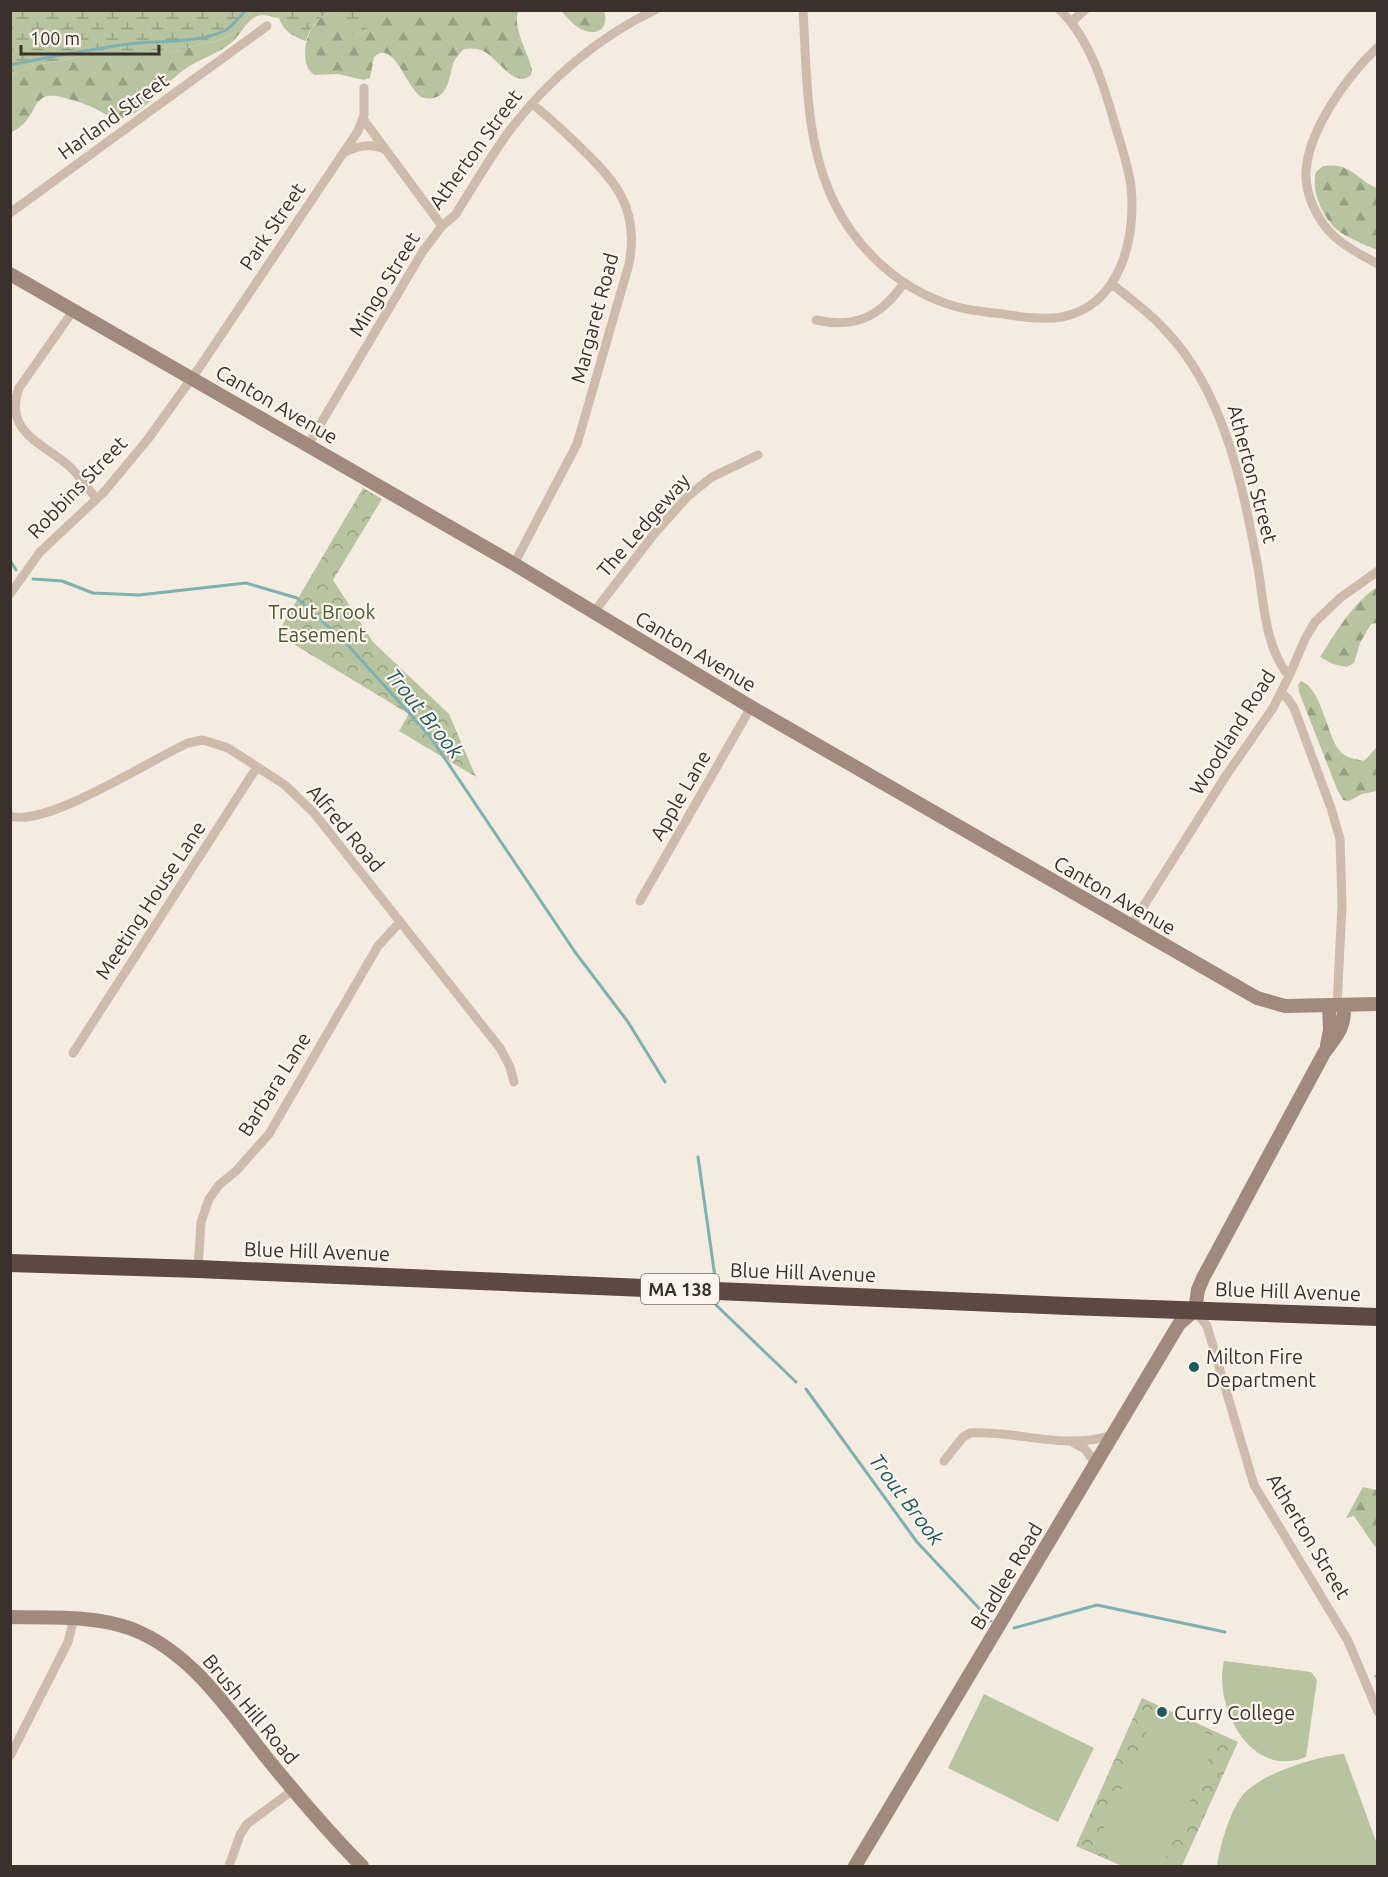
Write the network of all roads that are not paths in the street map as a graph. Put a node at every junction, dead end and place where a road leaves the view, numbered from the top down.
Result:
1 (655, 10) edge
2 (803, 10) edge
3 (1060, 10) edge
4 (1084, 10) edge
5 (1071, 22) junction
6 (267, 26) dead end
7 (1377, 47) edge
8 (364, 88) dead end
9 (532, 104) junction
10 (363, 119) junction
11 (386, 150) junction
12 (343, 153) junction
13 (10, 213) edge
14 (442, 226) junction
15 (1377, 264) edge
16 (10, 274) edge
17 (904, 283) junction
18 (1112, 284) junction
19 (73, 311) junction
20 (816, 320) dead end
21 (192, 377) junction
22 (308, 446) junction
23 (758, 455) dead end
24 (96, 498) junction
25 (514, 564) junction
26 (1377, 571) edge
27 (10, 594) edge
28 (594, 612) junction
29 (1289, 676) junction
30 (1282, 693) junction
31 (751, 707) junction
32 (257, 767) junction
33 (10, 816) edge
34 (640, 901) dead end
35 (400, 922) junction
36 (1131, 926) junction
37 (1377, 1004) edge
38 (1337, 1006) junction
39 (73, 1053) dead end
40 (514, 1082) dead end
41 (10, 1263) edge
42 (198, 1269) junction
43 (1195, 1310) junction
44 (1377, 1317) edge
45 (1113, 1435) junction
46 (1068, 1442) junction
47 (944, 1461) dead end
48 (1095, 1463) junction
49 (10, 1617) edge
50 (74, 1618) junction
51 (1377, 1712) edge
52 (10, 1756) edge
53 (293, 1790) junction
54 (229, 1866) edge
55 (362, 1866) edge
56 (855, 1866) edge

1 - 9 street, Atherton Street
2 - 17 street
3 - 5 street
4 - 5 street
5 - 18 street
6 - 13 street, Harland Street
7 - 15 street
8 - 10 street, Park Street
9 - 14 street, Atherton Street
9 - 25 street, Margaret Road
10 - 11 street, Mingo Street
10 - 12 street, Park Street
11 - 12 street
11 - 14 street, Mingo Street
12 - 21 street, Park Street
14 - 22 street, Mingo Street
16 - 19 main road, Canton Avenue
17 - 18 street
17 - 20 street
18 - 29 street, Atherton Street
19 - 21 main road, Canton Avenue
19 - 24 street
21 - 22 main road, Canton Avenue
21 - 24 street, Robbins Street
22 - 25 main road, Canton Avenue
23 - 28 street, The Ledgeway
24 - 27 street, Robbins Street
25 - 28 main road, Canton Avenue
26 - 29 street, Woodland Road
28 - 31 main road, Canton Avenue
29 - 30 street, Woodland Road
30 - 36 street, Woodland Road
30 - 38 street
31 - 34 street, Apple Lane
31 - 36 main road, Canton Avenue
32 - 33 street, Alfred Road
32 - 35 street, Alfred Road
32 - 39 street, Meeting House Lane
35 - 40 street, Alfred Road
35 - 42 street, Barbara Lane
36 - 38 main road, Canton Avenue
37 - 38 main road, Canton Avenue
38 - 43 main road
41 - 42 highway, Blue Hill Avenue / MA 138
42 - 43 highway, Blue Hill Avenue / MA 138
43 - 44 highway, Blue Hill Avenue / MA 138
43 - 45 main road, Bradlee Road
43 - 51 street, Atherton Street
45 - 46 street
45 - 48 main road, Bradlee Road
46 - 47 street
46 - 48 street
48 - 56 main road, Bradlee Road
49 - 50 main road, Brush Hill Road
50 - 52 street
50 - 53 main road, Brush Hill Road
53 - 54 street
53 - 55 main road, Brush Hill Road

